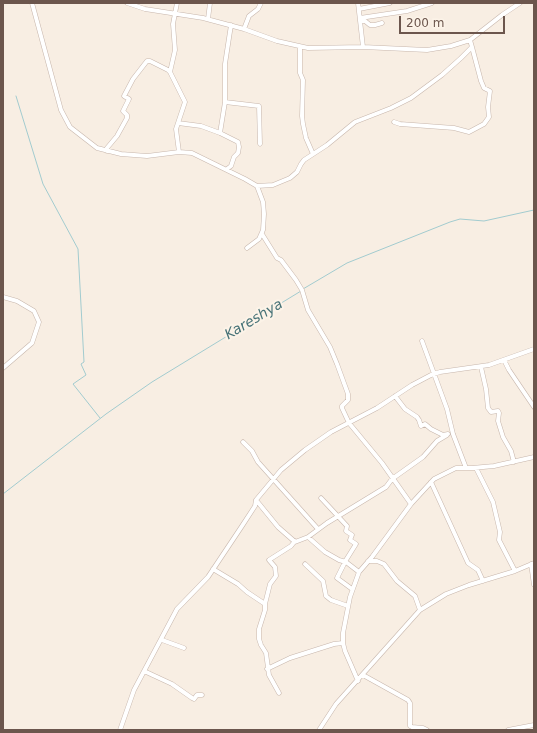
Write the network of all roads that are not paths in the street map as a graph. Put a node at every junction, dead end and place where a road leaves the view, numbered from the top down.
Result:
1 (32, 3) edge
2 (127, 3) edge
3 (177, 3) edge
4 (210, 3) edge
5 (261, 3) edge
6 (358, 3) edge
7 (390, 3) edge
8 (432, 3) edge
9 (520, 3) edge
10 (358, 9) junction
11 (176, 13) junction
12 (208, 19) junction
13 (360, 20) junction
14 (382, 23) dead end
15 (231, 25) junction
16 (244, 29) junction
17 (470, 40) junction
18 (300, 47) junction
19 (363, 47) junction
20 (472, 47) junction
21 (170, 72) junction
22 (225, 102) junction
23 (394, 122) dead end
24 (178, 123) junction
25 (220, 133) junction
26 (260, 144) dead end
27 (107, 151) junction
28 (179, 152) junction
29 (313, 154) junction
30 (227, 169) junction
31 (257, 186) junction
32 (262, 234) junction
33 (247, 248) dead end
34 (3, 297) edge
35 (422, 341) dead end
36 (534, 349) edge
37 (504, 360) junction
38 (480, 367) junction
39 (3, 368) edge
40 (434, 374) junction
41 (395, 396) junction
42 (534, 407) edge
43 (349, 423) junction
44 (453, 433) junction
45 (446, 435) junction
46 (243, 442) dead end
47 (534, 457) edge
48 (514, 462) junction
49 (466, 468) junction
50 (476, 468) junction
51 (273, 479) junction
52 (392, 479) junction
53 (431, 482) junction
54 (321, 498) dead end
55 (256, 500) junction
56 (411, 504) junction
57 (337, 516) junction
58 (318, 529) junction
59 (308, 537) junction
60 (295, 542) junction
61 (368, 561) junction
62 (346, 562) junction
63 (305, 564) dead end
64 (532, 564) edge
65 (213, 569) junction
66 (515, 571) junction
67 (359, 572) junction
68 (483, 581) junction
69 (534, 585) edge
70 (352, 589) junction
71 (265, 604) junction
72 (348, 606) junction
73 (420, 610) junction
74 (162, 640) junction
75 (343, 643) junction
76 (184, 648) dead end
77 (267, 669) junction
78 (144, 670) junction
79 (363, 675) junction
80 (358, 681) junction
81 (279, 693) dead end
82 (202, 695) dead end
83 (534, 725) edge
84 (120, 730) edge
85 (319, 730) edge
86 (427, 730) edge
87 (508, 730) edge

1 - 27 street
2 - 11 street
3 - 11 street
4 - 12 street
5 - 16 street
6 - 10 street
7 - 10 street
8 - 13 street
9 - 17 street
10 - 13 street
11 - 12 street
11 - 21 street
12 - 15 street
13 - 14 street
13 - 19 street
15 - 16 street
15 - 22 street
16 - 18 street
17 - 19 street
17 - 20 street
18 - 19 street
18 - 29 street
20 - 23 street
20 - 29 street
21 - 24 street
21 - 27 street
22 - 25 street
22 - 26 street
24 - 25 street
24 - 28 street
25 - 30 street
27 - 28 street
28 - 30 street
29 - 31 street
30 - 31 street
31 - 32 street
32 - 33 street
32 - 43 street
34 - 39 street
35 - 40 street
36 - 37 street
37 - 38 street
37 - 42 street
38 - 40 street
38 - 48 street
40 - 41 street
40 - 44 street
41 - 43 street
41 - 45 street
43 - 51 street
43 - 52 street
44 - 45 street
44 - 49 street
45 - 52 street
46 - 51 street
47 - 48 street
48 - 50 street
49 - 50 street
49 - 53 street
50 - 66 street
51 - 55 street
51 - 58 street
52 - 56 street
52 - 57 street
53 - 56 street
53 - 68 street
54 - 57 street
55 - 60 street
55 - 65 street
56 - 61 street
57 - 58 street
57 - 62 street
58 - 59 street
59 - 60 street
59 - 62 street
60 - 71 street
61 - 67 street
61 - 73 street
62 - 67 street
62 - 70 street
63 - 72 street
64 - 66 street
64 - 69 street
65 - 71 street
65 - 74 street
66 - 68 street
67 - 70 street
68 - 73 street
70 - 72 street
71 - 77 street
72 - 75 street
73 - 79 street
74 - 76 street
74 - 78 street
75 - 77 street
75 - 80 street
77 - 81 street
78 - 82 street
78 - 84 street
79 - 80 street
79 - 86 street
80 - 85 street
83 - 87 street

